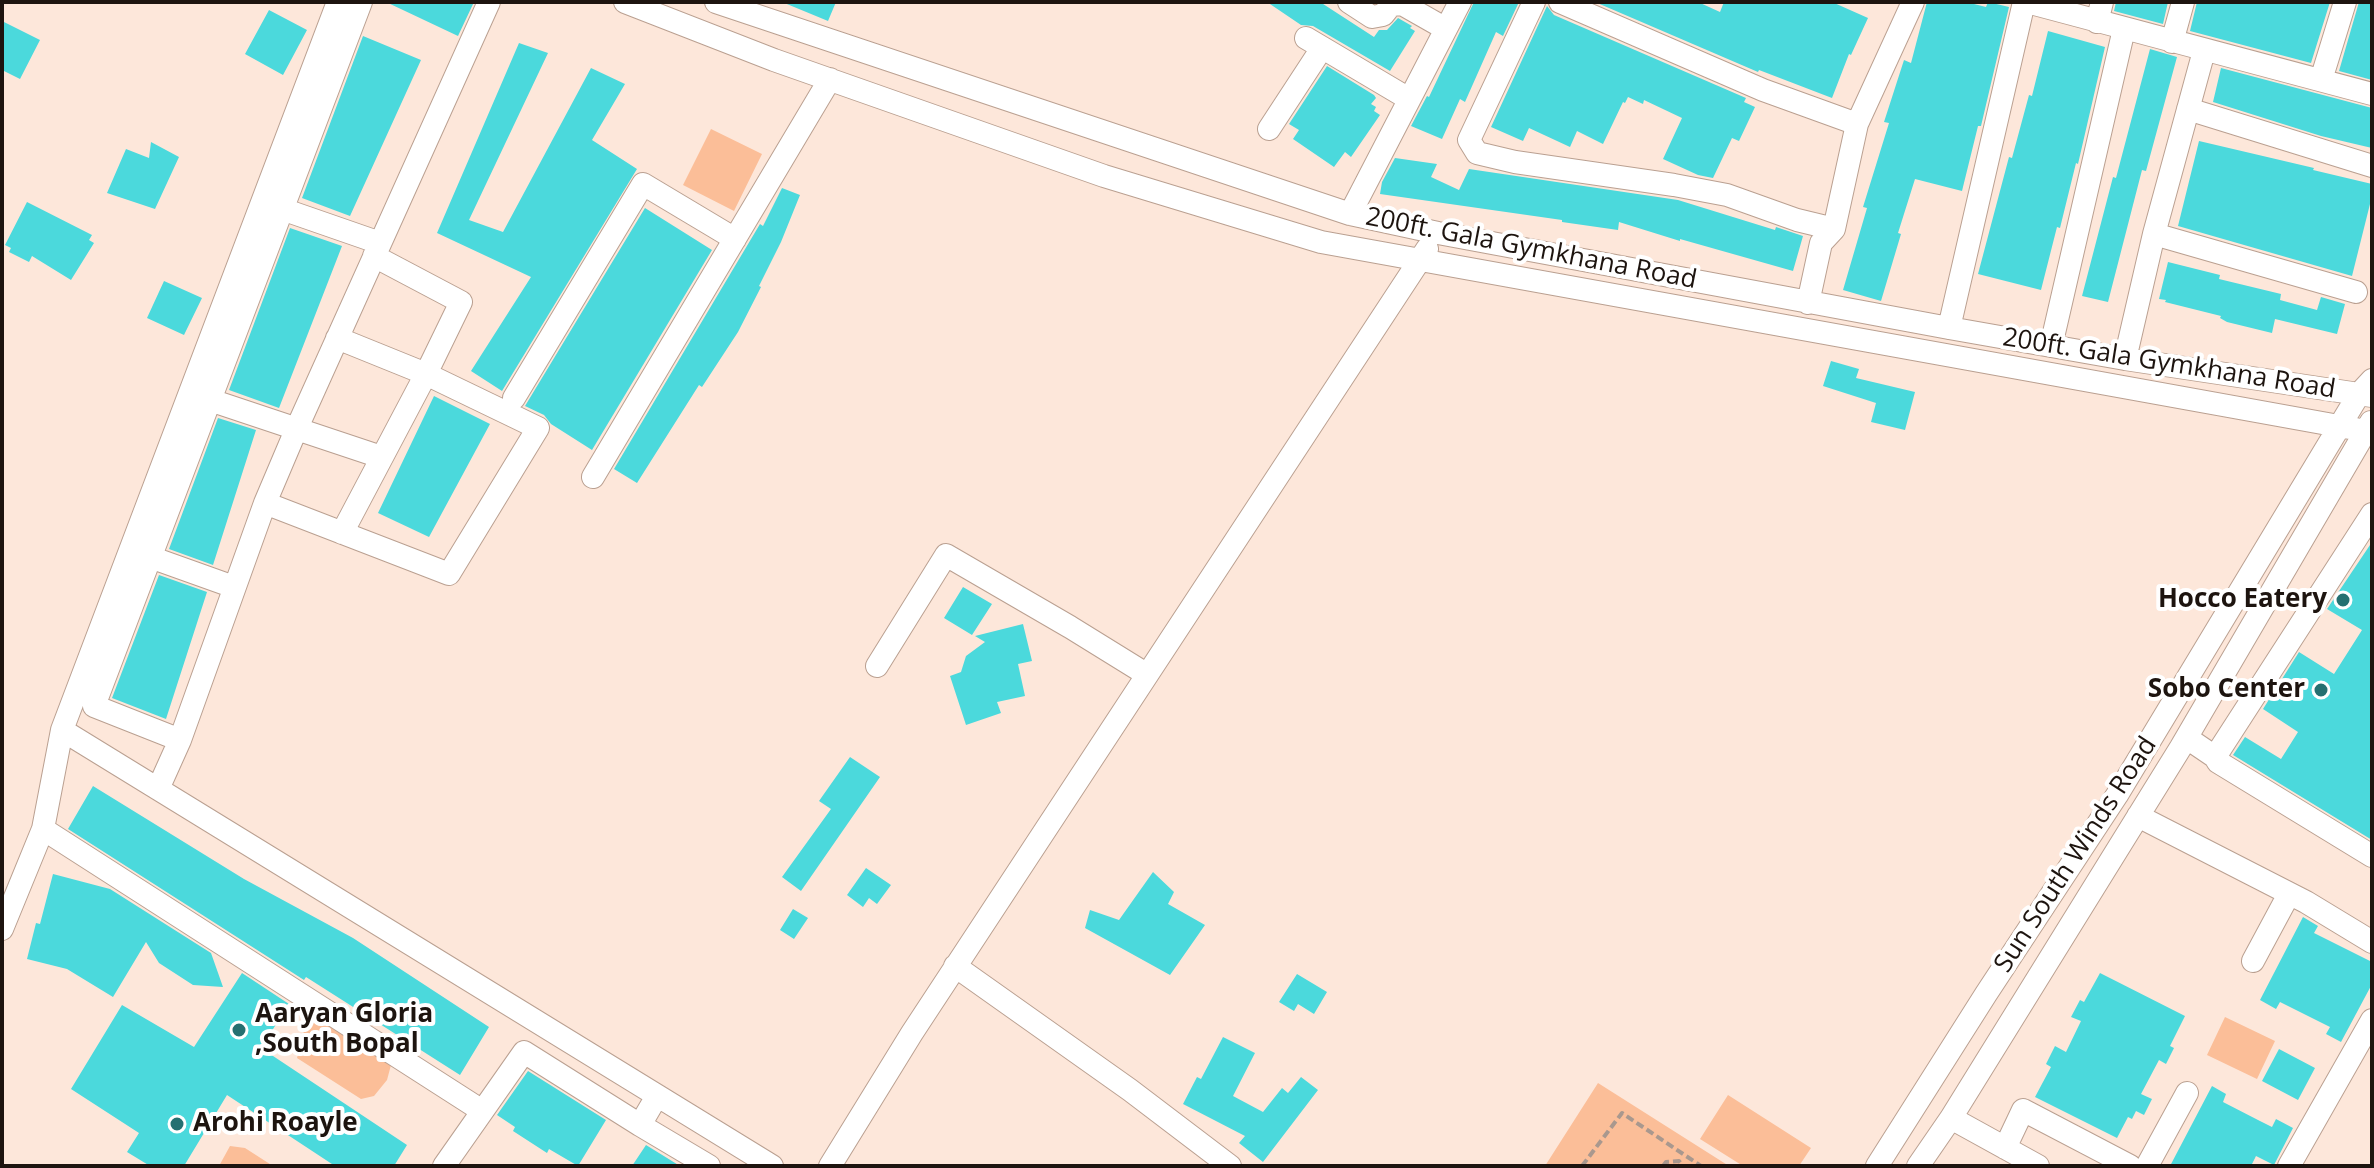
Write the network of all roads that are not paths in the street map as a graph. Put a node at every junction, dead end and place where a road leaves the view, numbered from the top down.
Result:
1 (338, 2) edge
2 (361, 2) edge
3 (489, 2) edge
4 (625, 2) edge
5 (716, 2) edge
6 (1349, 2) edge
7 (1460, 2) edge
8 (1534, 2) edge
9 (1560, 2) edge
10 (2026, 2) edge
11 (2183, 2) edge
12 (2345, 2) edge
13 (1906, 4) edge
14 (2100, 12) edge
15 (1446, 29) junction
16 (2124, 29) junction
17 (2172, 42) junction
18 (2204, 51) junction
19 (830, 79) junction
20 (2321, 80) junction
21 (2372, 94) edge
22 (1409, 99) junction
23 (2188, 109) junction
24 (1857, 124) junction
25 (1269, 129) dead end
26 (2372, 166) edge
27 (282, 209) junction
28 (1350, 214) junction
29 (1834, 229) junction
30 (1438, 233) junction
31 (2154, 234) junction
32 (735, 239) junction
33 (377, 250) junction
34 (1421, 259) junction
35 (2356, 292) dead end
36 (1808, 303) junction
37 (1949, 328) junction
38 (337, 338) junction
39 (2051, 346) junction
40 (2125, 359) junction
41 (426, 374) junction
42 (2368, 390) edge
43 (514, 398) dead end
44 (210, 400) junction
45 (2340, 426) junction
46 (2370, 428) edge
47 (296, 430) junction
48 (381, 457) junction
49 (593, 477) dead end
50 (265, 503) junction
51 (2372, 514) edge
52 (342, 533) junction
53 (150, 557) junction
54 (234, 587) junction
55 (877, 666) dead end
56 (1146, 674) junction
57 (62, 730) junction
58 (2187, 738) junction
59 (180, 740) junction
60 (2215, 757) junction
61 (158, 789) junction
62 (2138, 816) junction
63 (43, 829) junction
64 (2372, 856) edge
65 (2289, 894) junction
66 (2, 929) edge
67 (2372, 942) edge
68 (2253, 961) dead end
69 (955, 966) junction
70 (2372, 1020) edge
71 (2187, 1093) dead end
72 (657, 1096) junction
73 (473, 1105) dead end
74 (1951, 1118) junction
75 (640, 1125) junction
76 (2005, 1148) junction
77 (444, 1166) edge
78 (709, 1166) edge
79 (772, 1166) edge
80 (830, 1166) edge
81 (1230, 1166) edge
82 (1877, 1166) edge
83 (1918, 1166) edge
84 (2038, 1166) edge
85 (2130, 1166) edge
86 (2147, 1166) edge
87 (2289, 1166) edge

1 - 57 street
2 - 27 street
3 - 33 street
4 - 19 street
5 - 28 street, 200ft. Gala Gymkhana Road
6 - 15 street
7 - 15 street
8 - 29 street
9 - 24 street
10 - 14 street
10 - 37 street
11 - 17 street
12 - 20 street
13 - 24 street
14 - 16 street
15 - 22 street
16 - 17 street
16 - 39 street
17 - 18 street
18 - 20 street
18 - 23 street
19 - 32 street
19 - 34 street
20 - 21 street
22 - 25 street
22 - 28 street
23 - 26 street
23 - 31 street
24 - 29 street
27 - 33 street
27 - 44 street
28 - 30 street, 200ft. Gala Gymkhana Road
29 - 36 street
30 - 34 street
30 - 36 street, 200ft. Gala Gymkhana Road
31 - 35 street
31 - 40 street
32 - 43 street
32 - 49 street
33 - 38 street
33 - 41 street
34 - 45 street
34 - 56 street
36 - 37 street, 200ft. Gala Gymkhana Road
37 - 39 street, 200ft. Gala Gymkhana Road
38 - 41 street
38 - 47 street
39 - 40 street, 200ft. Gala Gymkhana Road
40 - 42 street, 200ft. Gala Gymkhana Road
41 - 48 street
41 - 52 street
42 - 45 street, Sun South Winds Road
44 - 47 street
44 - 53 street
45 - 46 street
45 - 82 street, Sun South Winds Road
46 - 58 street
47 - 48 street
47 - 50 street
48 - 52 street
50 - 52 street
50 - 54 street
51 - 60 street
53 - 54 street
53 - 59 street
54 - 59 street
55 - 56 street
56 - 69 street
57 - 61 street
57 - 63 street
58 - 60 street
58 - 62 street
59 - 61 street
60 - 64 street
61 - 72 street
62 - 65 street
62 - 74 street
63 - 66 street
63 - 73 street
65 - 67 street
65 - 68 street
69 - 80 street
69 - 81 street
70 - 87 street
71 - 86 street
72 - 75 street
72 - 79 street
74 - 76 street
74 - 83 street
75 - 77 street
75 - 78 street
76 - 84 street
76 - 85 street

